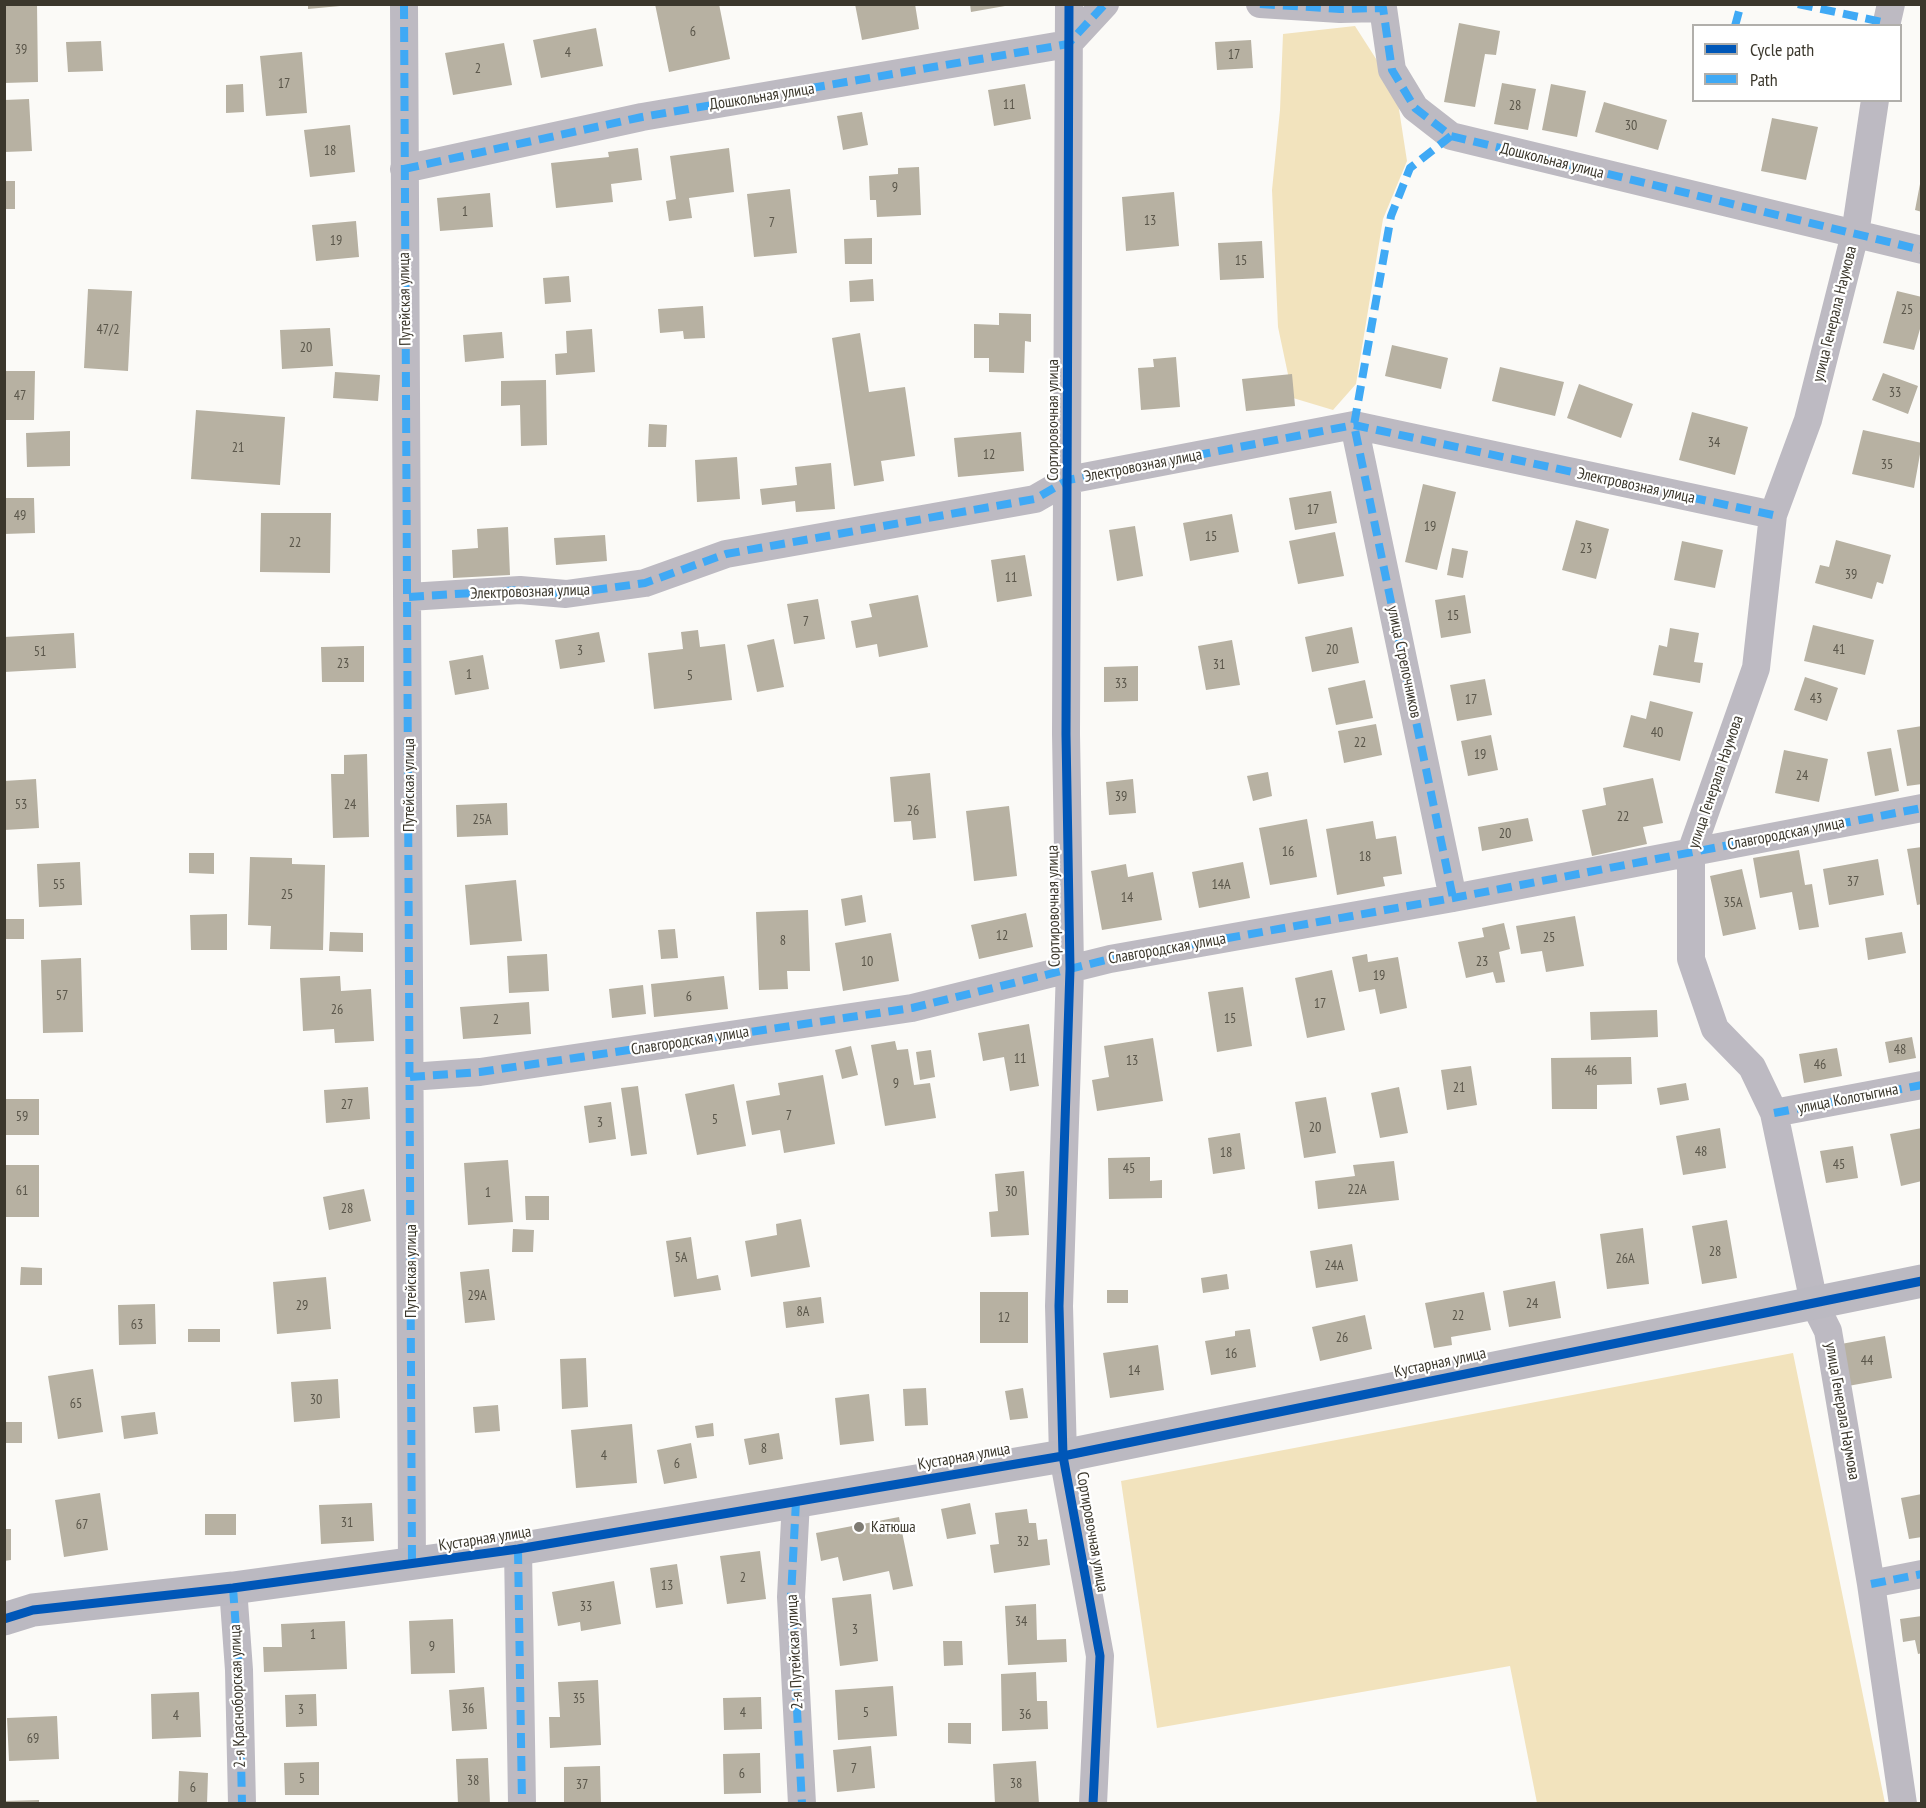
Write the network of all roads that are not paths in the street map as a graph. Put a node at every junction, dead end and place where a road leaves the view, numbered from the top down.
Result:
1 (404, 4) edge
2 (1069, 4) edge
3 (1105, 4) edge
4 (1260, 4) edge
5 (1890, 4) edge
6 (1886, 24) edge
7 (1068, 44) junction
8 (1875, 102) edge
9 (404, 169) junction
10 (1855, 234) junction
11 (1922, 250) edge
12 (1354, 425) junction
13 (1068, 480) junction
14 (1773, 515) junction
15 (409, 597) junction
16 (1922, 808) edge
17 (1691, 852) junction
18 (1454, 898) junction
19 (1070, 969) junction
20 (410, 1077) junction
21 (1922, 1085) edge
22 (1774, 1113) junction
23 (1922, 1281) edge
24 (1814, 1303) junction
25 (1063, 1456) junction
26 (796, 1501) junction
27 (518, 1549) junction
28 (412, 1565) junction
29 (1922, 1574) edge
30 (1871, 1584) junction
31 (233, 1588) junction
32 (4, 1619) edge
33 (242, 1803) edge
34 (522, 1803) edge
35 (802, 1803) edge
36 (1093, 1803) edge
37 (1903, 1803) edge

1 - 9 street, Путейская улица
2 - 7 street, Сортировочная улица
3 - 7 street
4 - 10 street, Дошкольная улица
5 - 6 street
7 - 9 street, Дошкольная улица
7 - 13 street, Сортировочная улица
8 - 10 street, улица Генерала Наумова
9 - 15 street, Путейская улица
10 - 11 street, Дошкольная улица
10 - 14 street, улица Генерала Наумова
12 - 13 street, Электровозная улица
12 - 14 street, Электровозная улица
12 - 18 street, улица Стрелочников
13 - 15 street, Электровозная улица
13 - 19 street, Сортировочная улица
14 - 17 street, улица Генерала Наумова
15 - 20 street, Путейская улица
16 - 17 street, Славгородская улица
17 - 18 street, Славгородская улица
17 - 22 street, улица Генерала Наумова
18 - 19 street, Славгородская улица
19 - 20 street, Славгородская улица
19 - 25 street, Сортировочная улица
20 - 28 street, Путейская улица
21 - 22 street, улица Колотыгина
22 - 24 street, улица Генерала Наумова
23 - 24 street, Кустарная улица
24 - 25 street, Кустарная улица
24 - 30 street, улица Генерала Наумова
25 - 26 street, Кустарная улица
25 - 36 street, Сортировочная улица
26 - 27 street, Кустарная улица
26 - 35 street, 2-я Путейская улица
27 - 28 street, Кустарная улица
27 - 34 street
28 - 31 street, Кустарная улица
29 - 30 street
30 - 37 street, улица Генерала Наумова
31 - 32 street, Кустарная улица
31 - 33 street, 2-я Красноборская улица

